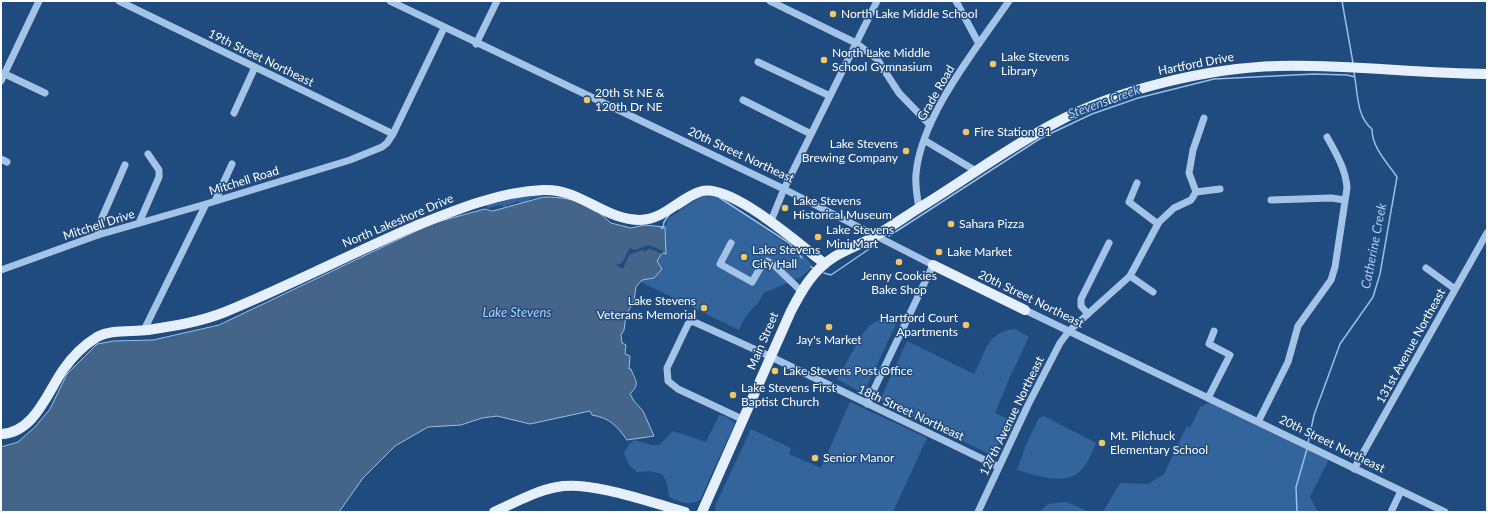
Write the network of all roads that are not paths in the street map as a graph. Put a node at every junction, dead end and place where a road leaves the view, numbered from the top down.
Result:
1 (39, 1) edge
2 (118, 1) edge
3 (390, 1) edge
4 (497, 1) edge
5 (770, 1) edge
6 (877, 1) edge
7 (956, 1) edge
8 (1009, 1) edge
9 (444, 28) junction
10 (856, 42) junction
11 (476, 44) junction
12 (979, 44) junction
13 (758, 62) dead end
14 (255, 67) junction
15 (5, 74) junction
16 (1487, 74) edge
17 (1, 81) edge
18 (45, 93) dead end
19 (830, 96) junction
20 (743, 100) dead end
21 (234, 113) dead end
22 (1204, 118) dead end
23 (930, 125) junction
24 (393, 134) junction
25 (811, 134) junction
26 (1327, 137) dead end
27 (924, 140) junction
28 (148, 154) dead end
29 (125, 164) dead end
30 (232, 164) dead end
31 (976, 171) junction
32 (1137, 183) dead end
33 (784, 189) junction
34 (1220, 189) dead end
35 (1196, 192) junction
36 (1270, 200) dead end
37 (1345, 200) junction
38 (215, 201) junction
39 (206, 204) junction
40 (919, 208) junction
41 (771, 221) junction
42 (139, 223) junction
43 (1158, 224) junction
44 (1487, 233) edge
45 (98, 235) junction
46 (878, 236) junction
47 (731, 243) dead end
48 (1109, 243) dead end
49 (825, 264) junction
50 (933, 266) junction
51 (1426, 268) dead end
52 (1, 270) edge
53 (1130, 276) junction
54 (1455, 289) junction
55 (801, 291) junction
56 (1153, 292) dead end
57 (1025, 310) joint
58 (1088, 314) junction
59 (144, 330) junction
60 (1069, 331) junction
61 (1214, 331) dead end
62 (771, 357) junction
63 (1208, 398) junction
64 (867, 404) junction
65 (744, 420) junction
66 (1258, 422) junction
67 (1, 434) edge
68 (999, 467) junction
69 (1354, 469) junction
70 (1401, 492) junction
71 (494, 512) edge
72 (685, 512) edge
73 (702, 512) edge
74 (978, 512) edge
75 (1391, 512) edge
76 (1445, 512) edge

1 - 15 street
2 - 14 street, 19th Street Northeast
3 - 9 street, 20th Street Northeast
4 - 11 street
5 - 10 street
6 - 10 street
7 - 12 street
8 - 12 street, Grade Road
9 - 11 street, 20th Street Northeast
9 - 24 street, Mitchell Road
10 - 19 street
10 - 23 street
11 - 33 street, 20th Street Northeast
12 - 23 street, Grade Road
13 - 19 street
14 - 21 street
14 - 24 street, 19th Street Northeast
15 - 17 street
15 - 18 street
16 - 31 main road, Hartford Drive
19 - 25 street
20 - 25 street
22 - 35 street
23 - 27 street, Grade Road
24 - 38 street, Mitchell Road
25 - 33 street
26 - 37 street
27 - 31 street
27 - 40 street, Grade Road
28 - 42 street
29 - 45 street
30 - 38 street
31 - 40 main road, Hartford Drive
32 - 43 street
33 - 41 street
33 - 46 street, 20th Street Northeast
34 - 35 street
35 - 43 street, 127th Avenue Northeast
36 - 37 street
37 - 66 street
38 - 39 street, Mitchell Road
39 - 42 street, Mitchell Drive
39 - 59 street, Mitchell Road
40 - 46 main road, Hartford Drive
41 - 49 main road, North Lakeshore Drive
41 - 59 main road, North Lakeshore Drive
42 - 45 street, Mitchell Drive
43 - 53 street, 127th Avenue Northeast
44 - 54 street, 131st Avenue Northeast
45 - 52 street, Mitchell Drive
46 - 49 main road, Main Street
46 - 50 street, 20th Street Northeast
47 - 55 street
48 - 58 street
49 - 55 main road, Main Street
50 - 57 main road, 20th Street Northeast
50 - 64 street
51 - 54 street
53 - 56 street
53 - 58 street, 127th Avenue Northeast
54 - 69 street, 131st Avenue Northeast
55 - 62 main road, Main Street
57 - 60 street, 20th Street Northeast
58 - 60 street, 127th Avenue Northeast
59 - 67 main road, North Lakeshore Drive
60 - 63 street, 20th Street Northeast
60 - 68 street, 127th Avenue Northeast
61 - 63 street
62 - 64 street, 18th Street Northeast
62 - 65 main road, Main Street
62 - 65 street, 18th Street Northeast
63 - 66 street, 20th Street Northeast
64 - 68 street, 18th Street Northeast
65 - 73 main road, Main Street
66 - 69 street, 20th Street Northeast
68 - 74 street, 127th Avenue Northeast
69 - 70 street, 20th Street Northeast
70 - 75 street
70 - 76 street, 20th Street Northeast
71 - 72 main road

